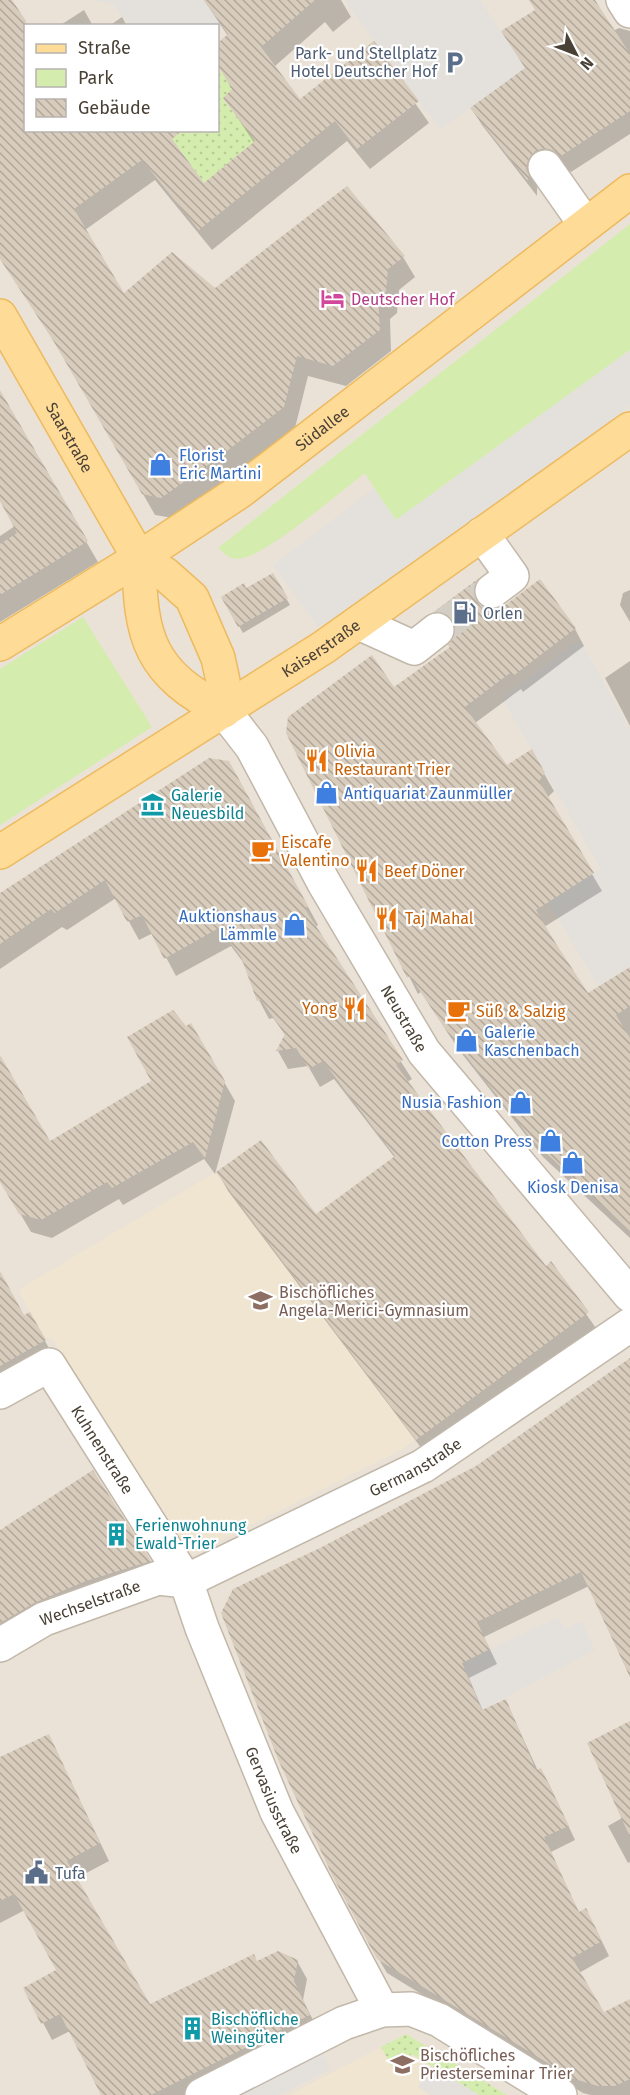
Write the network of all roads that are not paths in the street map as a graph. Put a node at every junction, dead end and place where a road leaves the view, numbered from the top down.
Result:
1 (623, 0) edge
2 (630, 11) edge
3 (545, 167) dead end
4 (630, 191) edge
5 (585, 224) junction
6 (0, 316) edge
7 (630, 429) edge
8 (482, 534) junction
9 (140, 558) junction
10 (492, 591) tunnel mouth
11 (359, 623) junction
12 (437, 630) tunnel mouth
13 (0, 644) edge
14 (233, 722) junction
15 (0, 852) edge
16 (630, 1295) edge
17 (630, 1325) edge
18 (0, 1392) edge
19 (186, 1581) junction
20 (0, 1645) edge
21 (382, 2010) junction
22 (201, 2095) edge
23 (560, 2095) edge

1 - 2 street
3 - 5 street
4 - 5 main road, Südallee
5 - 9 main road, Südallee
6 - 9 main road, Saarstraße
7 - 8 main road, Kaiserstraße
8 - 10 street
8 - 11 main road, Kaiserstraße
9 - 13 main road, Südallee
9 - 14 main road
9 - 14 main road
11 - 12 street
11 - 14 main road, Kaiserstraße
14 - 15 main road, Kaiserstraße
14 - 16 street, Neustraße
17 - 19 street, Germanstraße
18 - 19 street, Kuhnenstraße
19 - 20 street, Wechselstraße
19 - 21 street, Gervasiusstraße
21 - 22 street
21 - 23 street

